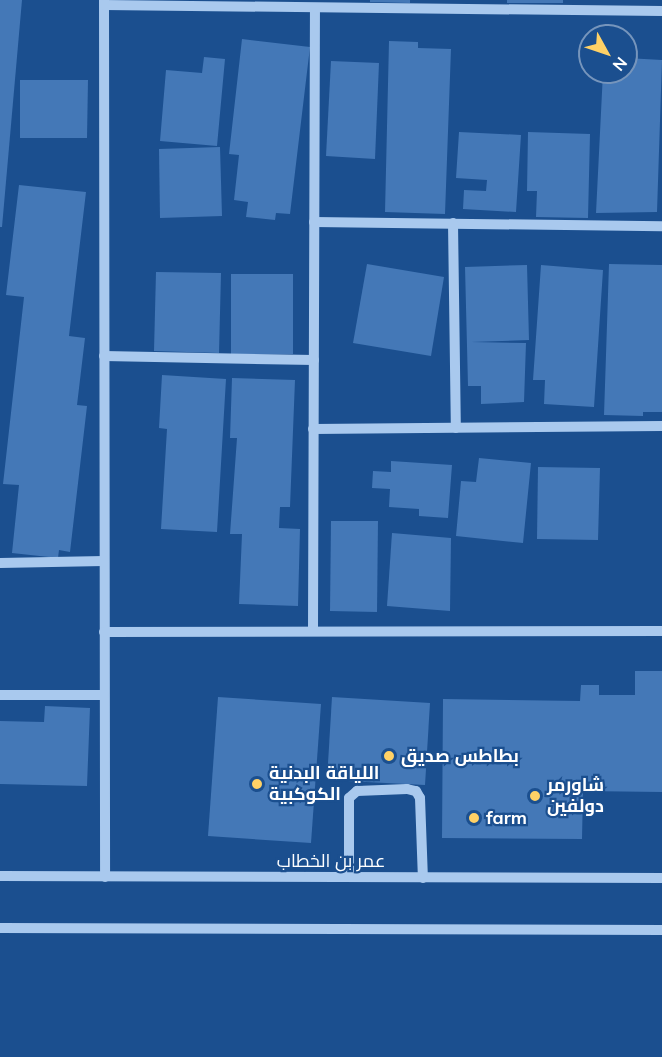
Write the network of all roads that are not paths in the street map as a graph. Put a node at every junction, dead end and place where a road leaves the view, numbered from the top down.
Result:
1 (104, 2) edge
2 (315, 8) junction
3 (655, 8) edge
4 (314, 222) junction
5 (453, 223) junction
6 (662, 226) edge
7 (104, 356) junction
8 (314, 360) junction
9 (662, 426) edge
10 (456, 428) junction
11 (313, 429) junction
12 (104, 561) junction
13 (0, 563) edge
14 (662, 631) edge
15 (104, 632) junction
16 (312, 632) junction
17 (0, 695) edge
18 (104, 695) junction
19 (0, 876) edge
20 (105, 877) junction
21 (349, 877) junction
22 (423, 878) junction
23 (662, 878) edge
24 (0, 928) edge
25 (662, 930) edge

1 - 2 street
1 - 7 street
2 - 3 street
2 - 4 street
4 - 5 street
4 - 8 street
5 - 6 street
5 - 10 street
7 - 8 street
7 - 12 street
8 - 11 street
9 - 10 street
10 - 11 street
11 - 16 street
12 - 13 street
12 - 15 street
14 - 16 street
15 - 16 street
15 - 18 street
17 - 18 street
18 - 20 street
19 - 20 street, عمر بن الخطاب
20 - 21 street, عمر بن الخطاب
21 - 22 street, عمر بن الخطاب
21 - 22 street
22 - 23 street, عمر بن الخطاب
24 - 25 street

